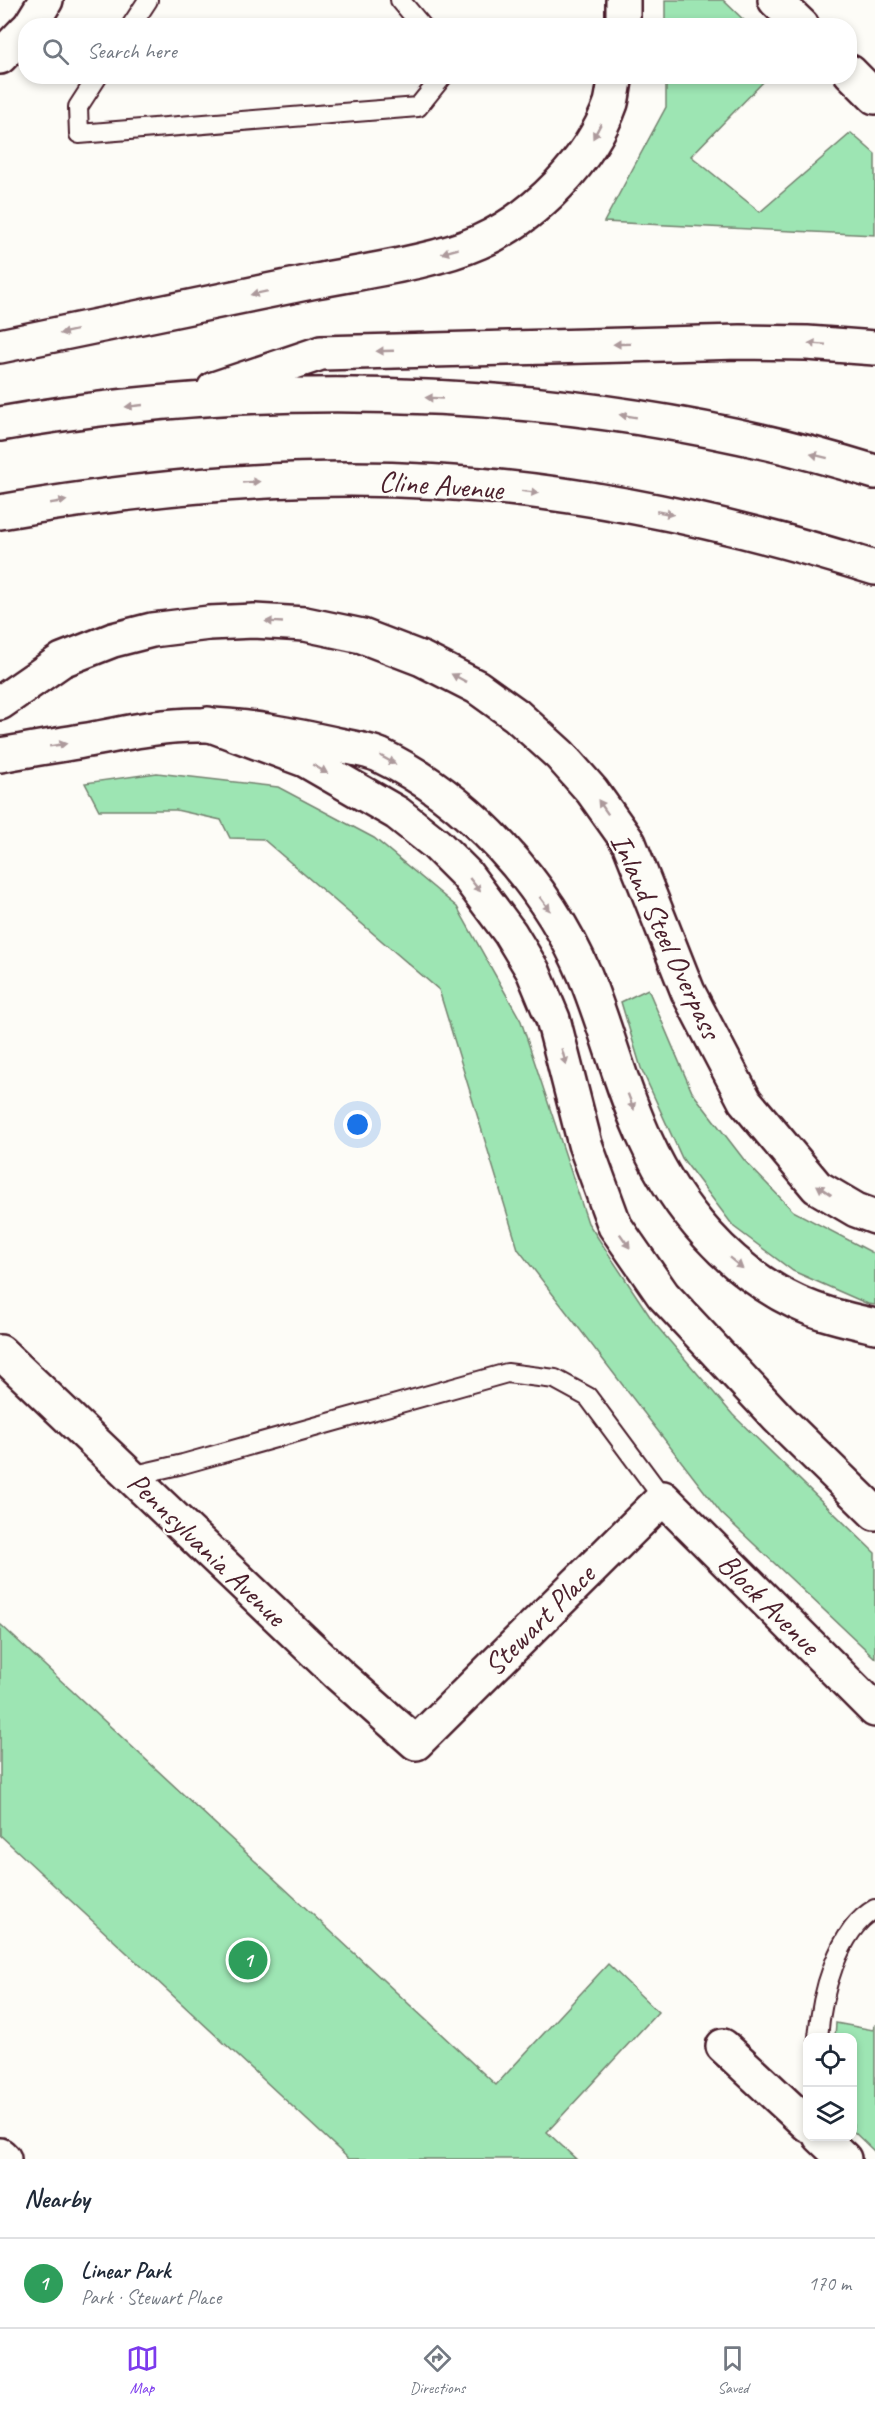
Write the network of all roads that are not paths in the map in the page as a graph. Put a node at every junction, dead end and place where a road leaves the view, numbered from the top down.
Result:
1 (46, 0) edge
2 (148, 0) edge
3 (399, 0) edge
4 (623, 0) edge
5 (775, 0) edge
6 (35, 18) edge
7 (136, 18) edge
8 (415, 18) edge
9 (623, 18) edge
10 (793, 18) edge
11 (857, 80) edge
12 (93, 84) edge
13 (437, 84) edge
14 (615, 84) edge
15 (875, 97) edge
16 (0, 346) edge
17 (875, 348) edge
18 (179, 401) junction
19 (0, 424) edge
20 (875, 472) edge
21 (0, 512) edge
22 (875, 568) edge
23 (0, 703) edge
24 (208, 724) junction
25 (0, 755) edge
26 (875, 1217) edge
27 (875, 1326) edge
28 (0, 1352) edge
29 (131, 1476) junction
30 (663, 1498) junction
31 (875, 1513) edge
32 (875, 1710) edge
33 (416, 1743) joint
34 (875, 1909) edge
35 (818, 2033) edge
36 (723, 2046) dead end
37 (803, 2120) edge
38 (0, 2155) edge
39 (4, 2159) edge

1 - 6 main road
2 - 7 lane
3 - 8 lane
4 - 9 main road
5 - 10 main road
11 - 15 main road
12 - 13 lane
14 -> 16 main road
17 -> 18 main road
18 -> 19 main road
20 -> 18 main road
21 -> 22 main road, Cline Avenue
26 -> 23 main road, Inland Steel Overpass
25 -> 24 main road
24 -> 27 main road
24 -> 31 main road
28 - 29 main road, Pennsylvania Avenue
29 - 30 lane
29 - 33 main road, Pennsylvania Avenue
30 - 32 main road, Block Avenue
30 - 33 main road, Stewart Place
34 - 35 lane
36 - 37 main road
38 - 39 main road

